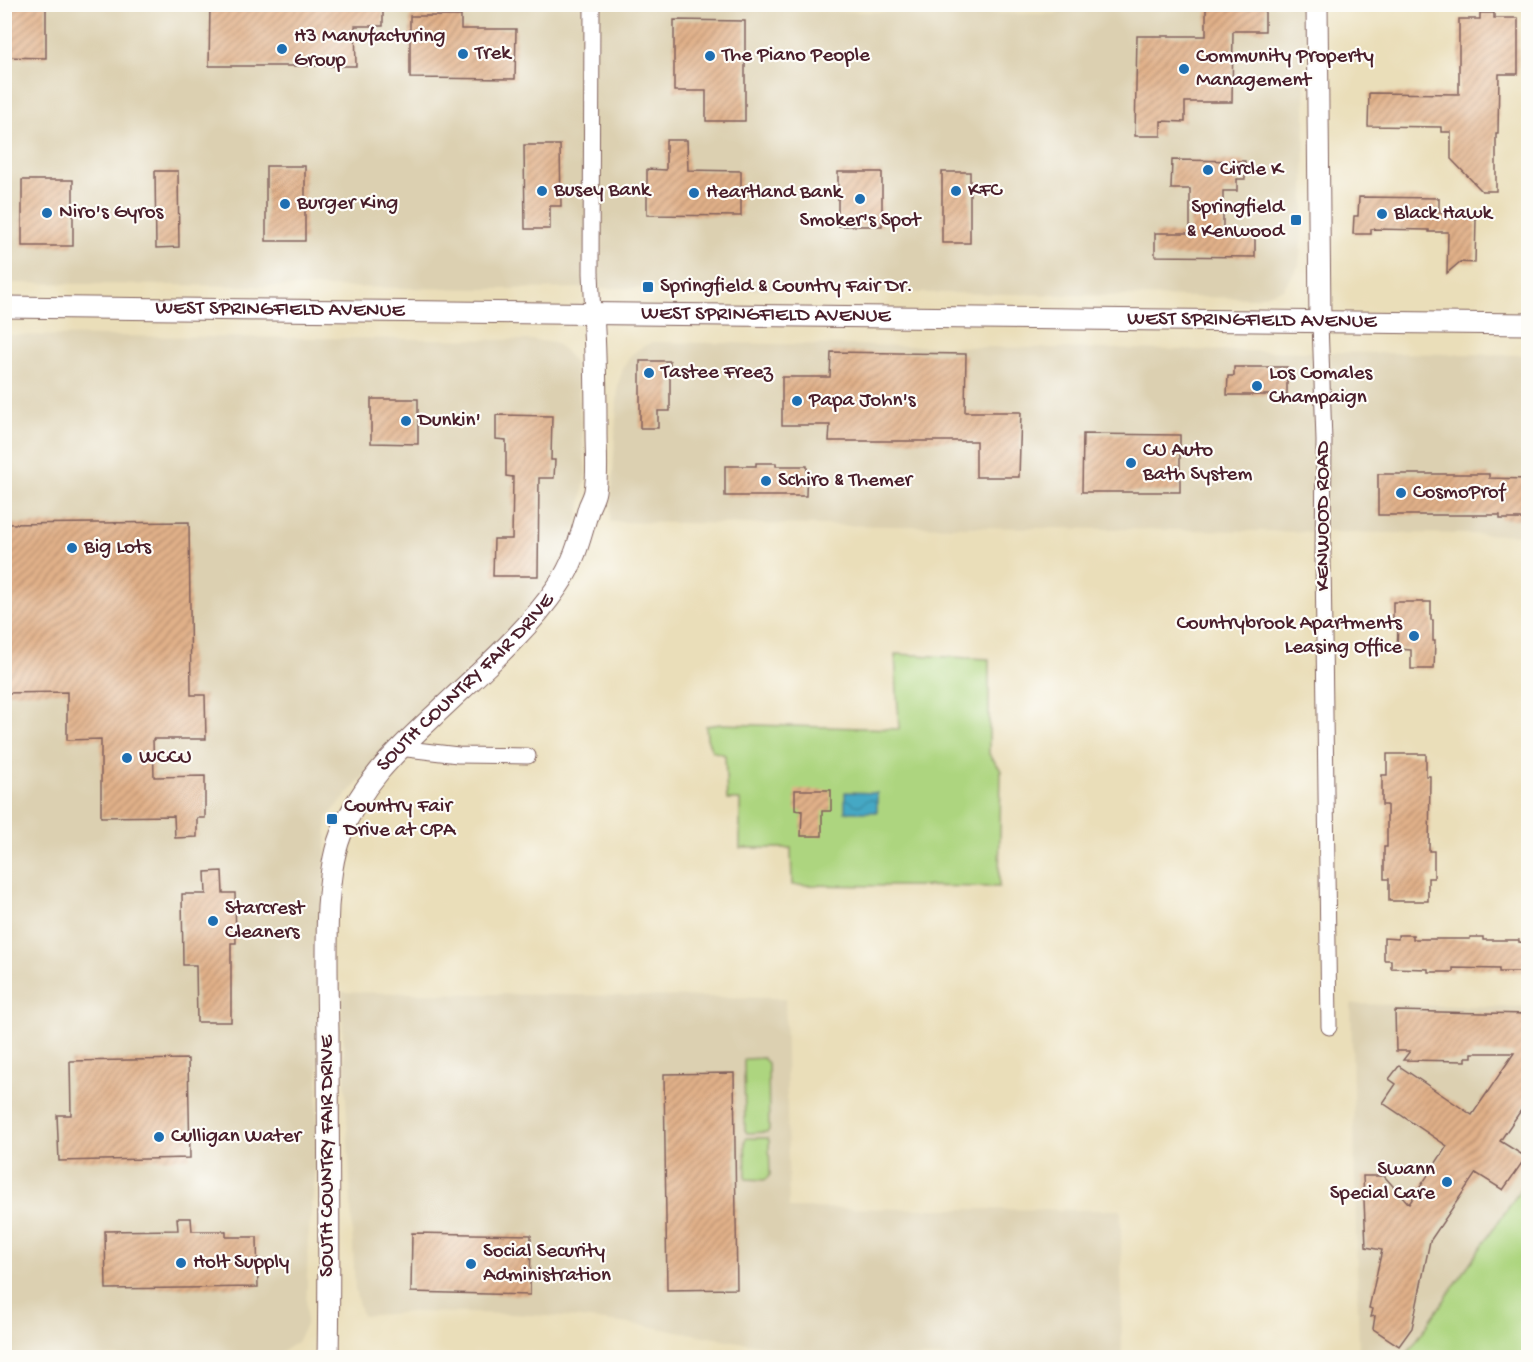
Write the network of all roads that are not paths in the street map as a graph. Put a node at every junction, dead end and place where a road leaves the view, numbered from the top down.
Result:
1 (592, 4) edge
2 (1317, 4) edge
3 (4, 307) edge
4 (593, 314) junction
5 (1320, 322) junction
6 (1528, 324) edge
7 (399, 748) junction
8 (528, 756) dead end
9 (1329, 1027) dead end
10 (328, 1358) edge

1 - 4 street, SOUTH COUNTRY FAIR DRIVE
2 - 5 main road, KENWOOD ROAD
3 - 4 main road, WEST SPRINGFIELD AVENUE
4 - 5 main road, WEST SPRINGFIELD AVENUE
4 - 7 main road, SOUTH COUNTRY FAIR DRIVE
5 - 6 main road, WEST SPRINGFIELD AVENUE
5 - 9 street, KENWOOD ROAD
7 - 8 street
7 - 10 main road, SOUTH COUNTRY FAIR DRIVE

